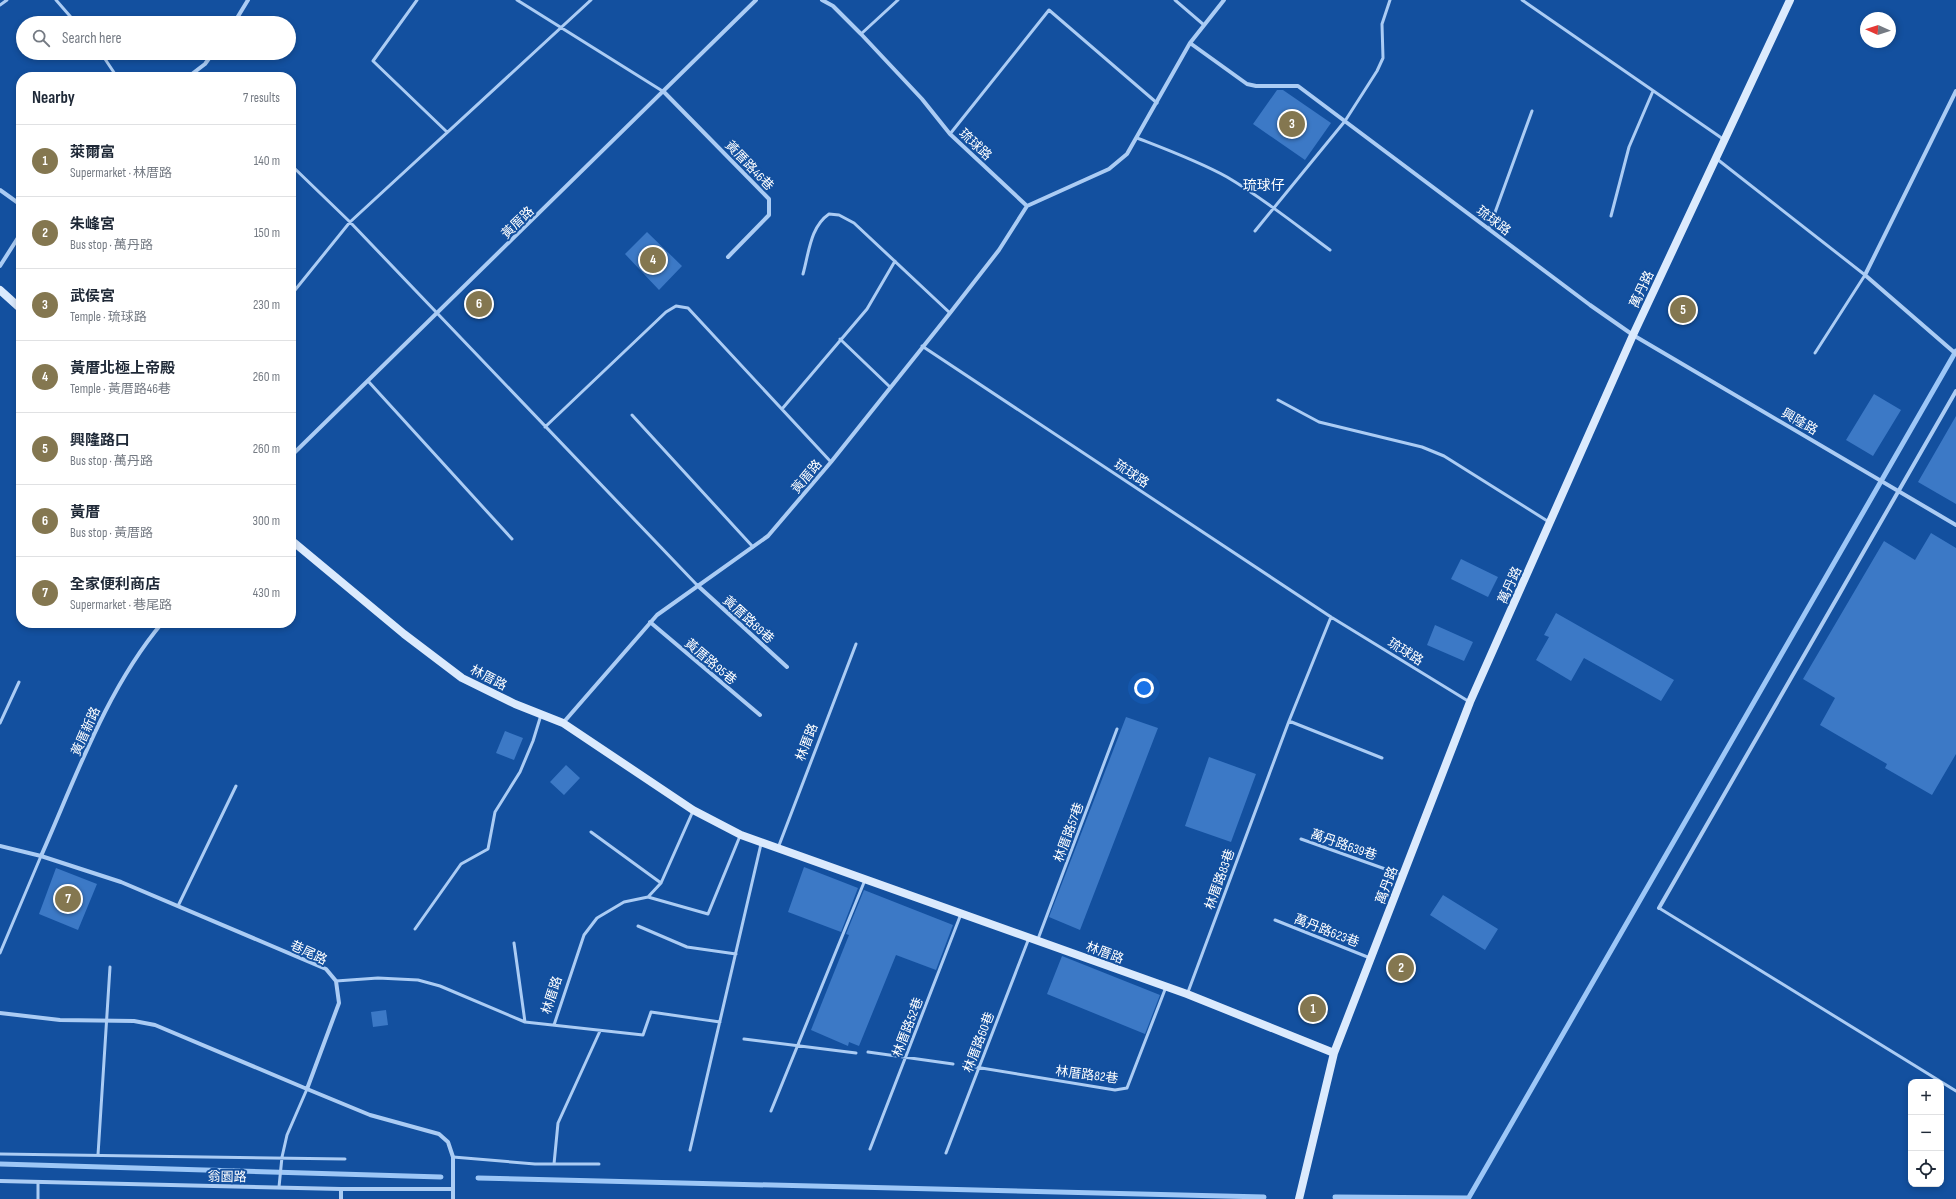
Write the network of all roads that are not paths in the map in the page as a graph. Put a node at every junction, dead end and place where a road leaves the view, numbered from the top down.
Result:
1 (7, 0) edge
2 (56, 0) edge
3 (248, 0) edge
4 (417, 0) edge
5 (517, 0) edge
6 (591, 0) edge
7 (756, 0) edge
8 (822, 0) edge
9 (898, 0) edge
10 (1175, 0) edge
11 (1224, 0) edge
12 (1390, 0) edge
13 (1522, 0) edge
14 (1790, 0) edge
15 (0, 5) edge
16 (70, 16) edge
17 (238, 16) edge
18 (1204, 25) junction
19 (562, 27) junction
20 (861, 34) junction
21 (1190, 43) junction
22 (106, 60) edge
23 (208, 60) edge
24 (114, 72) edge
25 (195, 72) edge
26 (1653, 91) junction
27 (1956, 91) edge
28 (664, 92) junction
29 (1157, 103) junction
30 (1532, 111) dead end
31 (1345, 121) junction
32 (447, 132) junction
33 (950, 134) junction
34 (1137, 138) junction
35 (1724, 140) junction
36 (1715, 158) junction
37 (296, 170) edge
38 (0, 190) edge
39 (16, 201) edge
40 (1027, 206) junction
41 (1274, 208) junction
42 (1610, 216) dead end
43 (350, 222) junction
44 (1489, 229) junction
45 (1255, 231) dead end
46 (16, 242) edge
47 (1330, 250) dead end
48 (728, 257) dead end
49 (895, 261) junction
50 (0, 266) edge
51 (803, 274) dead end
52 (1865, 275) junction
53 (296, 289) edge
54 (0, 290) edge
55 (16, 304) edge
56 (950, 313) junction
57 (436, 315) junction
58 (1633, 335) junction
59 (840, 340) junction
60 (922, 346) junction
61 (1815, 353) dead end
62 (1956, 354) edge
63 (368, 381) junction
64 (890, 387) junction
65 (1956, 391) edge
66 (1278, 400) dead end
67 (782, 409) junction
68 (632, 415) dead end
69 (545, 427) junction
70 (296, 451) edge
71 (831, 462) junction
72 (1899, 491) junction
73 (1550, 523) junction
74 (1956, 525) edge
75 (512, 539) dead end
76 (296, 544) edge
77 (753, 547) junction
78 (697, 585) junction
79 (1331, 617) junction
80 (650, 622) junction
81 (158, 628) edge
82 (856, 644) dead end
83 (787, 667) dead end
84 (19, 682) dead end
85 (1470, 702) junction
86 (541, 715) junction
87 (760, 715) dead end
88 (1289, 721) junction
89 (0, 723) edge
90 (563, 723) junction
91 (1117, 729) dead end
92 (1382, 758) dead end
93 (236, 786) dead end
94 (693, 810) junction
95 (591, 832) dead end
96 (741, 835) junction
97 (1301, 839) dead end
98 (762, 842) junction
99 (0, 846) edge
100 (778, 848) junction
101 (41, 856) junction
102 (1402, 875) junction
103 (866, 879) junction
104 (661, 883) junction
105 (648, 897) junction
106 (178, 906) junction
107 (1658, 908) joint
108 (962, 913) junction
109 (1275, 920) dead end
110 (638, 926) dead end
111 (415, 929) dead end
112 (1029, 938) junction
113 (1038, 941) junction
114 (514, 943) dead end
115 (0, 954) edge
116 (736, 954) junction
117 (1371, 958) junction
118 (110, 967) dead end
119 (336, 981) junction
120 (1167, 987) junction
121 (1187, 994) junction
122 (0, 1013) edge
123 (106, 1021) junction
124 (525, 1022) junction
125 (720, 1022) junction
126 (554, 1025) junction
127 (600, 1031) junction
128 (744, 1039) dead end
129 (798, 1046) junction
130 (868, 1052) dead end
131 (856, 1053) dead end
132 (1334, 1053) junction
133 (906, 1057) junction
134 (953, 1064) dead end
135 (962, 1065) dead end
136 (979, 1068) junction
137 (307, 1089) junction
138 (1956, 1091) edge
139 (771, 1112) dead end
140 (870, 1149) dead end
141 (690, 1150) dead end
142 (946, 1153) dead end
143 (0, 1154) edge
144 (98, 1155) junction
145 (282, 1157) junction
146 (453, 1157) junction
147 (345, 1159) dead end
148 (554, 1164) junction
149 (599, 1164) dead end
150 (0, 1181) edge
151 (38, 1182) junction
152 (279, 1187) junction
153 (341, 1189) junction
154 (453, 1189) junction
155 (38, 1199) edge
156 (340, 1199) edge
157 (453, 1199) edge
158 (1299, 1199) edge

1 - 15 lane
2 - 16 lane
3 - 17 street
4 - 32 lane
5 - 19 lane
6 - 19 lane
7 - 28 street, 黃厝路
8 - 20 street, 琉球路
9 - 20 lane
10 - 18 lane
11 - 18 street
12 - 31 lane
13 - 26 lane
14 - 35 street, 萬丹路
18 - 21 street
19 - 28 lane
19 - 32 lane
20 - 33 street, 琉球路
21 - 29 street
21 - 31 street, 琉球路
22 - 24 lane
23 - 25 street
26 - 35 lane
26 - 42 lane
27 - 52 street
28 - 48 street, 黃厝路46巷
28 - 57 street, 黃厝路
29 - 33 lane
29 - 34 street
30 - 44 lane
31 - 41 lane
31 - 44 street, 琉球路
32 - 43 lane
33 - 40 street, 琉球路
34 - 40 street
34 - 41 lane
35 - 36 street, 萬丹路
36 - 52 lane
36 - 58 street, 萬丹路
37 - 43 lane
38 - 39 street
40 - 56 street, 黃厝路
41 - 45 lane
41 - 47 lane
43 - 53 lane
43 - 57 lane
44 - 58 street, 琉球路
46 - 50 street
49 - 51 lane
49 - 56 lane
49 - 59 lane
52 - 61 lane
52 - 62 street
54 - 55 street
56 - 60 street, 黃厝路
57 - 63 street, 黃厝路
57 - 69 lane
58 - 72 street, 興隆路
58 - 73 street, 萬丹路
59 - 64 lane
59 - 67 lane
60 - 64 street, 黃厝路
60 - 79 lane, 琉球路
63 - 70 street, 黃厝路
63 - 75 lane
64 - 71 street, 黃厝路
65 - 72 street
66 - 73 lane
67 - 69 lane
67 - 71 lane
68 - 77 lane
69 - 78 lane
71 - 77 street, 黃厝路
72 - 74 street, 興隆路
72 - 107 street
73 - 85 street, 萬丹路
76 - 86 street, 林厝路
77 - 78 street, 黃厝路
78 - 80 street, 黃厝路
78 - 83 street, 黃厝路89巷
79 - 85 lane, 琉球路
79 - 88 lane
80 - 87 street, 黃厝路95巷
80 - 90 street, 黃厝路
81 - 101 street, 黃厝新路
82 - 100 lane, 林厝路
84 - 89 lane
85 - 102 street, 萬丹路
86 - 90 street, 林厝路
86 - 111 lane
88 - 92 lane
88 - 121 lane, 林厝路83巷
90 - 94 street, 林厝路
91 - 113 lane, 林厝路57巷
93 - 106 lane
94 - 96 street, 林厝路
94 - 104 lane
95 - 104 lane
96 - 98 street, 林厝路
96 - 105 lane
97 - 102 lane, 萬丹路639巷
98 - 100 street, 林厝路
98 - 116 lane
99 - 101 street, 巷尾路
100 - 103 street, 林厝路
101 - 106 street, 巷尾路
101 - 115 lane
102 - 117 street, 萬丹路
103 - 108 street, 林厝路
103 - 129 lane
104 - 105 lane
105 - 126 lane, 林厝路
106 - 119 street, 巷尾路
107 - 138 lane
108 - 112 street, 林厝路
108 - 133 lane, 林厝路52巷
109 - 117 lane, 萬丹路623巷
110 - 116 lane
112 - 113 street, 林厝路
112 - 136 lane, 林厝路60巷
113 - 120 street, 林厝路
114 - 124 lane
116 - 125 lane
117 - 132 street, 萬丹路
118 - 123 lane
119 - 124 lane, 林厝路
119 - 137 street, 巷尾路
120 - 121 street, 林厝路
120 - 136 lane, 林厝路82巷
121 - 132 street, 林厝路
122 - 123 street
123 - 137 street
123 - 144 lane
124 - 126 lane, 林厝路
125 - 127 lane, 林厝路
125 - 141 lane
126 - 127 lane, 林厝路
127 - 148 lane
128 - 129 lane
129 - 131 lane
129 - 139 lane
130 - 133 lane
132 - 158 street, 萬丹路
133 - 134 lane
133 - 140 lane, 林厝路52巷
135 - 136 lane, 林厝路82巷
136 - 142 lane, 林厝路60巷
137 - 145 lane
137 - 146 street
143 - 144 lane
144 - 145 lane
145 - 147 lane
145 - 152 lane
146 - 148 lane
146 - 154 street
148 - 149 lane
150 - 151 street, 翁園路
151 - 152 street, 翁園路
151 - 155 lane
152 - 153 street, 翁園路
153 - 154 street, 翁園路
153 - 156 street
154 - 157 street

